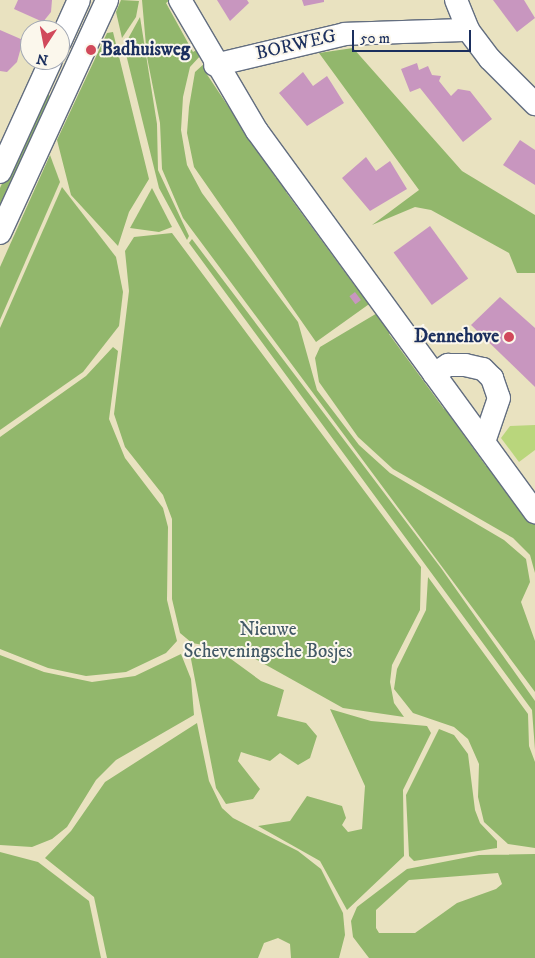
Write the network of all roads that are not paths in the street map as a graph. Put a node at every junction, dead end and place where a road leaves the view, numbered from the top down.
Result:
1 (80, 0) edge
2 (107, 0) edge
3 (180, 0) edge
4 (456, 0) edge
5 (70, 21) edge
6 (468, 30) junction
7 (215, 65) junction
8 (47, 70) edge
9 (40, 85) junction
10 (62, 96) junction
11 (535, 104) edge
12 (0, 172) edge
13 (0, 233) edge
14 (434, 374) junction
15 (484, 442) junction
16 (535, 512) edge

1 - 5 street
2 - 10 street
3 - 7 street
4 - 6 street
6 - 7 street, BORWEG
6 - 11 street
7 - 14 street
8 - 9 street
9 - 10 street
9 - 12 street
10 - 13 street
14 - 15 street
14 - 15 street
15 - 16 street

